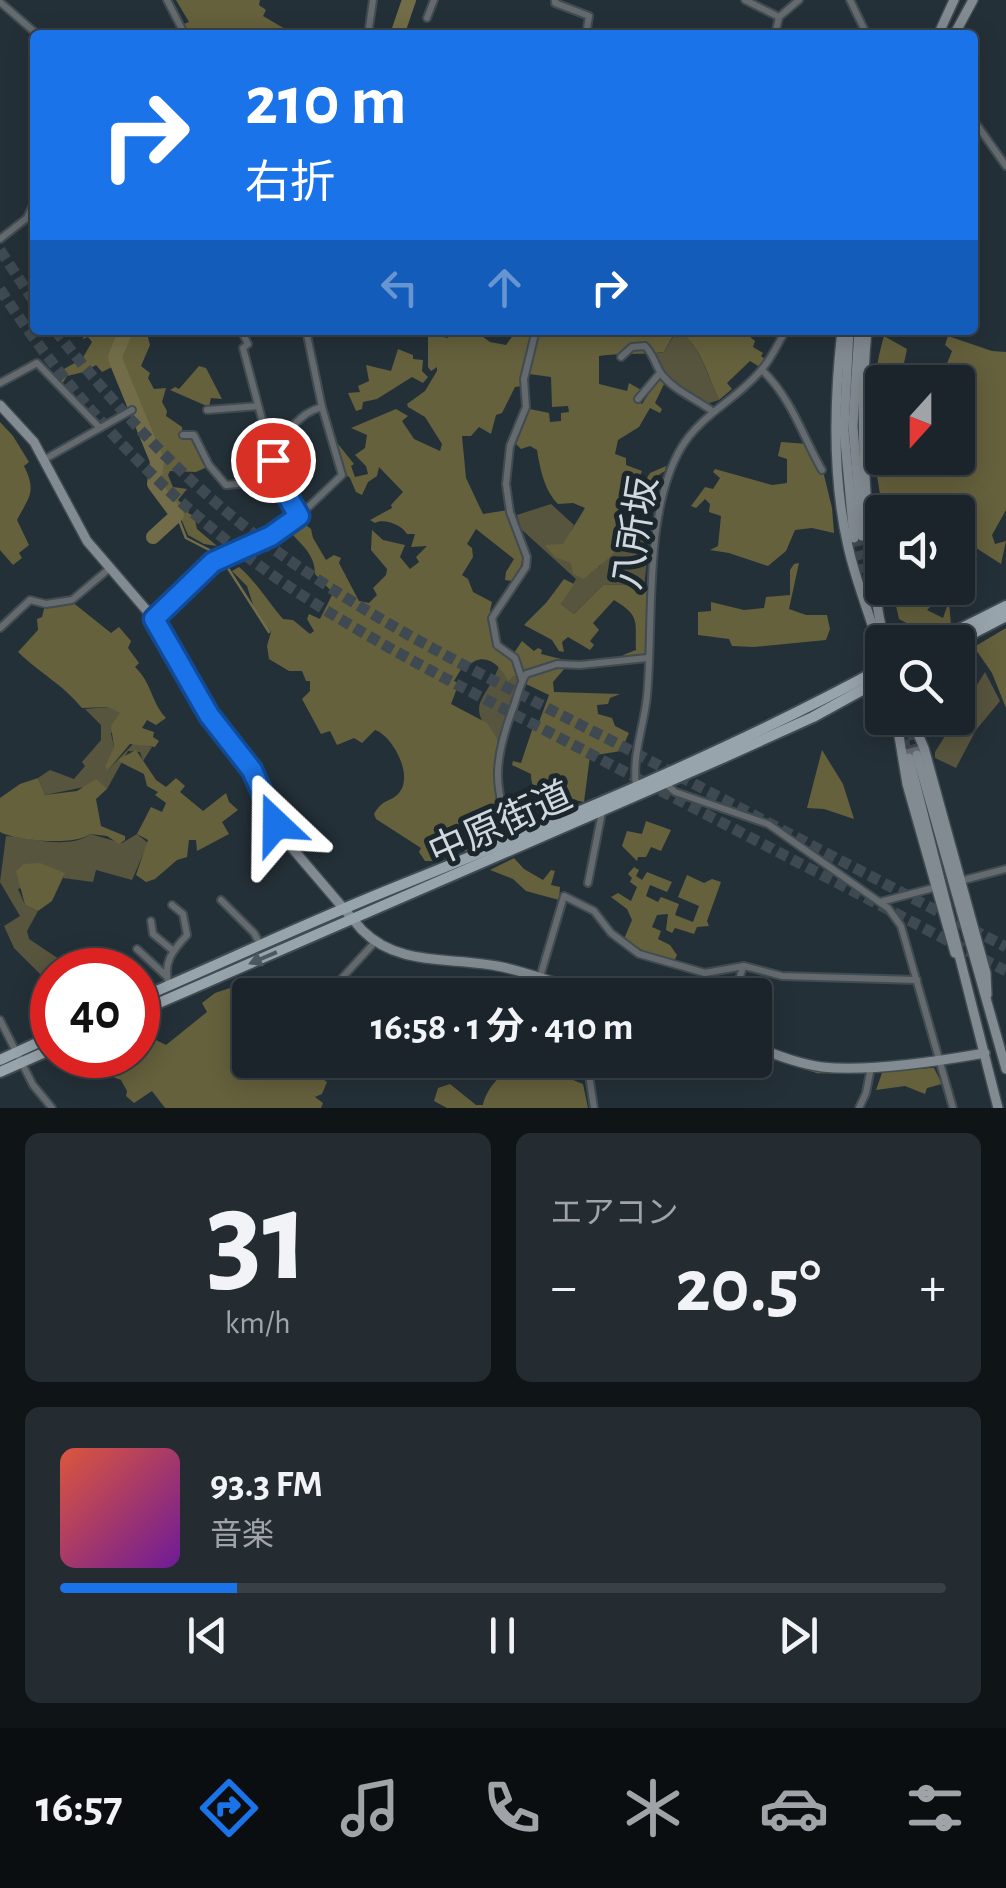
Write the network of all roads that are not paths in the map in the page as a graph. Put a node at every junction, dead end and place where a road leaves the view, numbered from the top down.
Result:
1 (167, 0) edge
2 (373, 0) edge
3 (434, 0) edge
4 (555, 0) edge
5 (745, 0) edge
6 (798, 0) edge
7 (850, 0) edge
8 (954, 0) edge
9 (974, 0) edge
10 (0, 2) edge
11 (779, 17) junction
12 (427, 18) dead end
13 (32, 30) edge
14 (183, 30) edge
15 (369, 30) edge
16 (587, 30) edge
17 (776, 30) edge
18 (865, 30) edge
19 (940, 30) edge
20 (957, 30) edge
21 (978, 126) edge
22 (1006, 166) edge
23 (30, 211) edge
24 (0, 239) edge
25 (244, 335) edge
26 (307, 335) edge
27 (535, 335) edge
28 (783, 335) edge
29 (846, 335) edge
30 (846, 335) edge
31 (859, 335) edge
32 (867, 335) edge
33 (621, 357) dead end
34 (762, 370) junction
35 (660, 372) junction
36 (0, 383) edge
37 (638, 400) dead end
38 (0, 405) edge
39 (258, 406) junction
40 (322, 407) junction
41 (132, 410) dead end
42 (207, 410) dead end
43 (712, 411) junction
44 (100, 428) junction
45 (184, 435) dead end
46 (267, 440) junction
47 (240, 443) dead end
48 (45, 460) junction
49 (822, 470) dead end
50 (278, 480) junction
51 (230, 487) junction
52 (218, 491) dead end
53 (865, 496) edge
54 (299, 516) junction
55 (865, 556) edge
56 (850, 558) junction
57 (110, 568) junction
58 (1006, 606) edge
59 (1006, 616) edge
60 (154, 619) junction
61 (872, 625) edge
62 (968, 625) edge
63 (0, 628) edge
64 (975, 632) edge
65 (647, 658) junction
66 (865, 677) edge
67 (522, 680) junction
68 (865, 688) edge
69 (904, 735) edge
70 (912, 735) edge
71 (913, 754) junction
72 (663, 780) junction
73 (636, 787) junction
74 (602, 810) junction
75 (512, 842) junction
76 (1006, 869) edge
77 (960, 881) junction
78 (588, 883) dead end
79 (937, 888) junction
80 (221, 900) dead end
81 (880, 903) junction
82 (172, 905) dead end
83 (342, 909) junction
84 (352, 920) junction
85 (151, 921) dead end
86 (374, 942) junction
87 (260, 946) junction
88 (171, 949) junction
89 (744, 966) junction
90 (160, 973) edge
91 (540, 977) junction
92 (342, 978) dead end
93 (543, 978) edge
94 (740, 978) edge
95 (917, 980) junction
96 (167, 981) junction
97 (160, 985) edge
98 (160, 1003) edge
99 (974, 1003) junction
100 (988, 1008) junction
101 (0, 1020) edge
102 (1003, 1049) edge
103 (30, 1051) edge
104 (772, 1052) edge
105 (985, 1053) junction
106 (30, 1055) edge
107 (19, 1058) junction
108 (0, 1060) edge
109 (940, 1062) junction
110 (871, 1066) junction
111 (1006, 1069) edge
112 (0, 1072) edge
113 (589, 1078) edge
114 (52, 1108) edge
115 (594, 1108) edge
116 (860, 1108) edge
117 (953, 1108) edge
118 (998, 1108) edge

1 - 14 street
2 - 15 street
3 - 12 street
4 - 16 street
5 - 11 street
6 - 11 street
7 - 18 street
8 - 19 street
9 - 20 street
10 - 13 street
11 - 17 street
21 - 22 street
23 - 24 street
25 - 39 street
26 - 40 street
27 - 67 street
28 - 34 street, 八所坂
29 - 31 street
30 - 56 street
32 - 53 street
33 - 35 street
34 - 43 street, 八所坂
34 - 49 street
35 - 37 street
35 - 43 street
36 - 44 street
38 - 48 street
39 - 42 street
39 - 46 street
40 - 46 street
40 - 54 street
41 - 44 street
43 - 65 street, 八所坂
44 - 48 street
45 - 51 street
46 - 47 street
46 - 50 street
48 - 57 street
50 - 51 street
50 - 54 street
51 - 52 street
54 - 60 street
55 - 56 street
56 - 61 street
57 - 60 street
57 - 63 street
58 - 62 main road
59 - 64 main road
60 - 83 street
65 - 67 street
65 - 73 street, 八所坂
66 - 72 main road, 中原街道
67 - 75 street
68 - 72 main road, 中原街道
69 - 71 street
70 - 71 street
71 - 77 street
71 - 79 street
71 - 99 street
71 - 100 street
72 - 73 main road, 中原街道
72 - 74 main road, 中原街道
72 - 81 street
73 - 75 main road, 中原街道
74 - 78 street
74 - 84 main road, 中原街道
75 - 83 main road, 中原街道
76 - 77 street
77 - 100 street
79 - 81 street
79 - 99 street
80 - 87 street
81 - 95 street
82 - 88 street
83 - 84 street
83 - 87 main road, 中原街道
84 - 86 street
84 -> 98 main road, 中原街道
85 - 88 street
86 - 91 street
86 - 92 street
87 - 96 main road, 中原街道
88 - 96 street
89 - 91 street
89 - 94 street
89 - 95 street
90 - 96 street
91 - 93 street
95 - 109 street
96 - 97 main road, 中原街道
99 - 105 street
100 - 102 street
101 - 107 street
102 - 111 street
103 - 107 main road
104 - 110 street
105 - 109 street
105 - 118 street
106 - 107 main road
107 - 108 main road
107 - 112 main road
107 - 114 street
109 - 110 street
109 - 117 street
110 - 116 street
113 - 115 street

